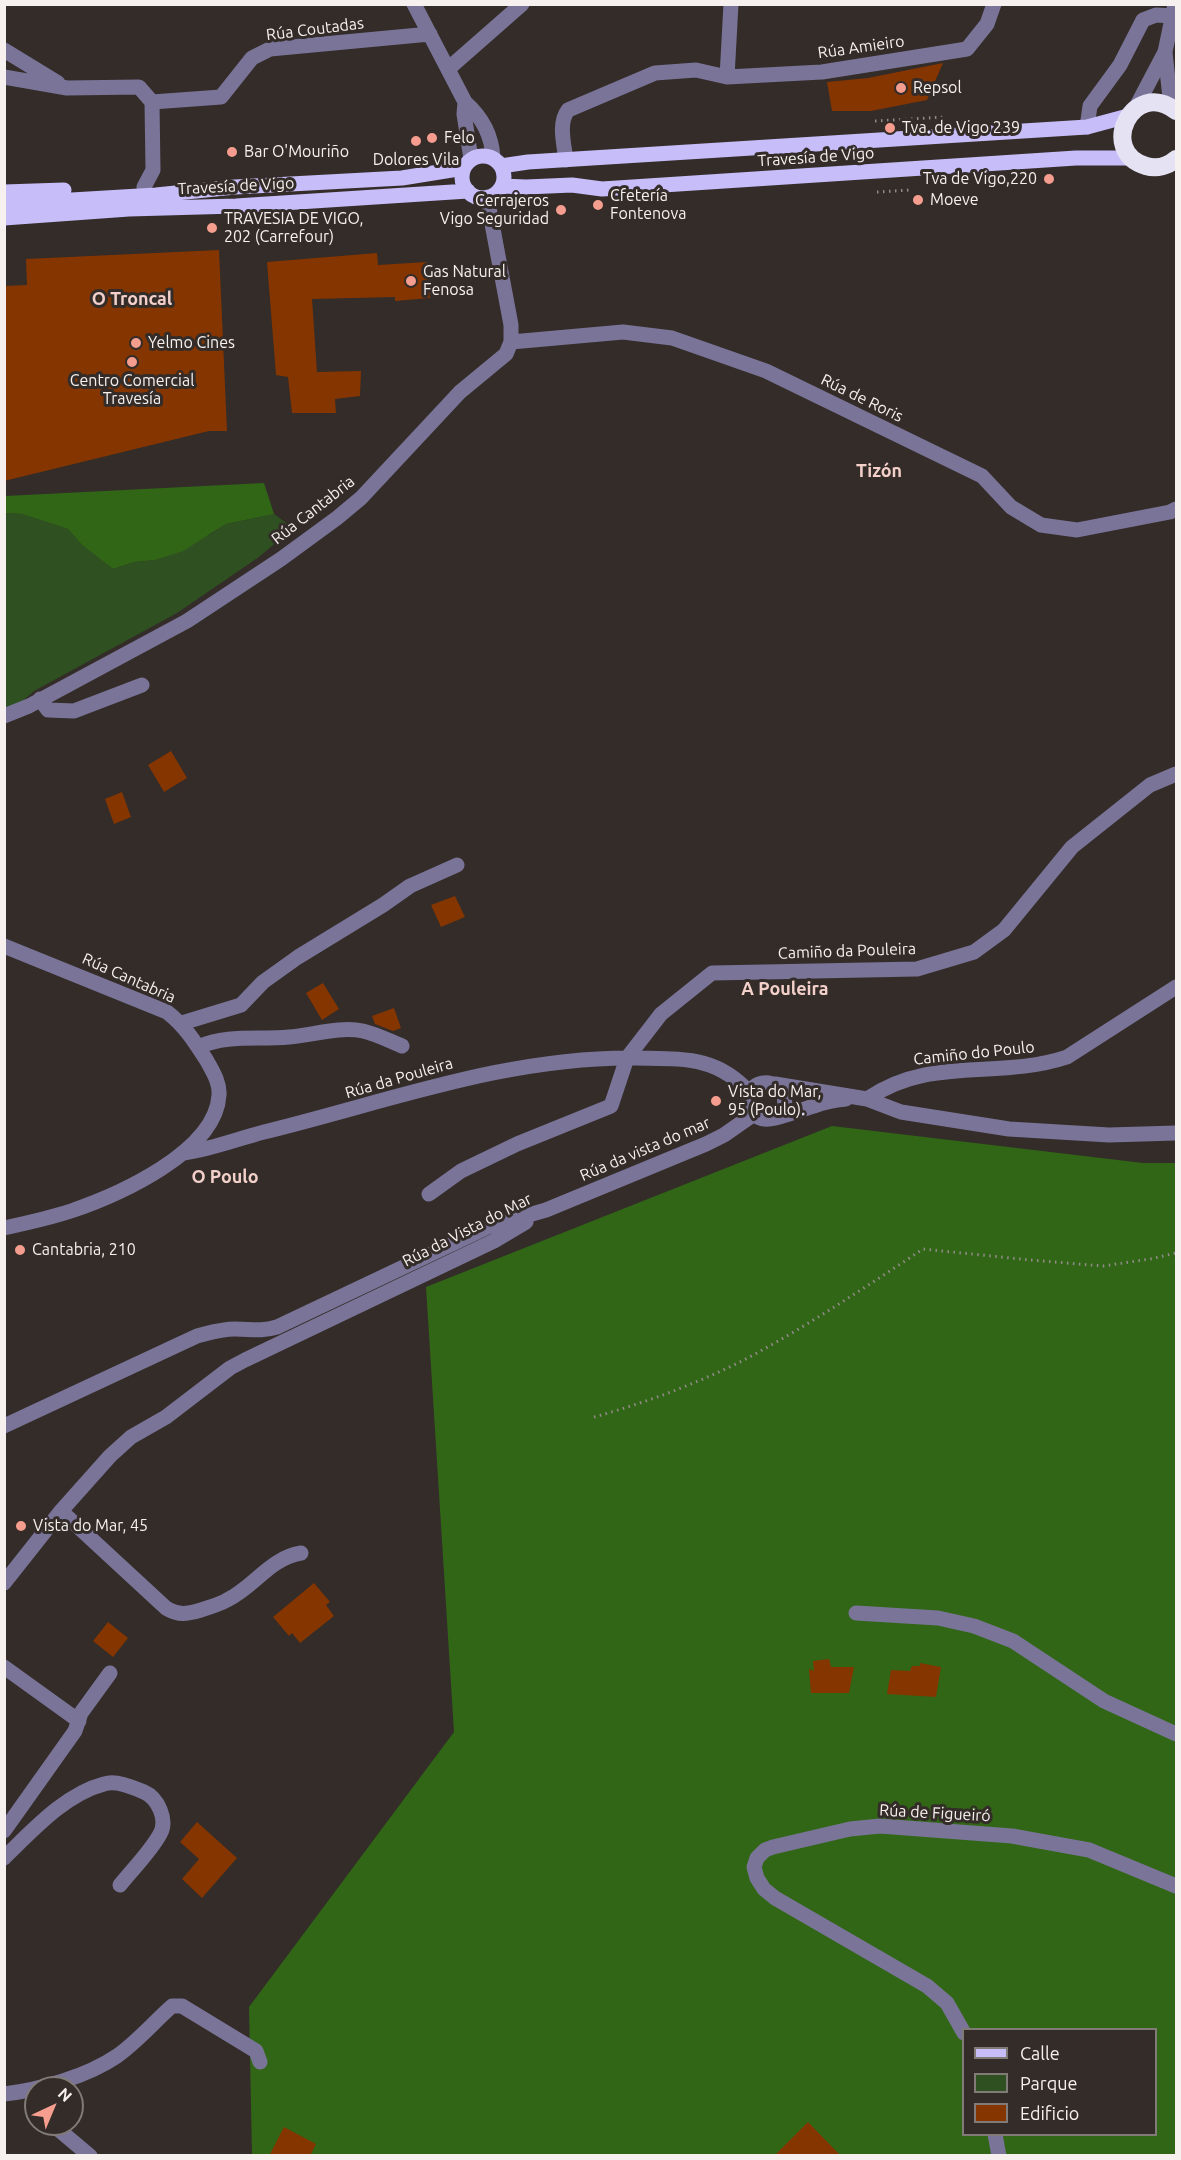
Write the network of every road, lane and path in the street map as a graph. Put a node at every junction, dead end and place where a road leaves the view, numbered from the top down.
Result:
1 (414, 4) edge
2 (522, 4) edge
3 (731, 4) edge
4 (981, 4) edge
5 (994, 4) edge
6 (1174, 10) edge
7 (987, 24) junction
8 (430, 34) junction
9 (4, 50) edge
10 (1165, 52) junction
11 (448, 69) junction
12 (4, 77) edge
13 (727, 77) junction
14 (67, 88) junction
15 (152, 102) junction
16 (465, 102) junction
17 (1174, 109) edge
18 (1131, 113) junction
19 (945, 117) dead end
20 (875, 121) dead end
21 (1087, 128) junction
22 (1132, 158) junction
23 (1176, 159) edge
24 (566, 160) junction
25 (497, 162) junction
26 (468, 163) junction
27 (502, 186) junction
28 (144, 187) junction
29 (235, 187) junction
30 (910, 190) dead end
31 (468, 191) junction
32 (4, 192) edge
33 (877, 192) dead end
34 (487, 197) junction
35 (4, 204) edge
36 (236, 206) junction
37 (4, 218) edge
38 (4, 228) edge
39 (511, 342) junction
40 (1174, 514) edge
41 (142, 685) dead end
42 (40, 699) junction
43 (4, 716) edge
44 (1176, 774) edge
45 (457, 865) dead end
46 (4, 946) edge
47 (1176, 987) edge
48 (182, 1023) junction
49 (402, 1046) dead end
50 (198, 1047) junction
51 (627, 1058) junction
52 (775, 1084) junction
53 (750, 1093) junction
54 (860, 1099) junction
55 (754, 1114) junction
56 (777, 1116) junction
57 (1176, 1133) edge
58 (184, 1153) junction
59 (429, 1194) dead end
60 (546, 1210) junction
61 (4, 1228) edge
62 (1176, 1253) edge
63 (235, 1329) junction
64 (264, 1350) junction
65 (594, 1417) dead end
66 (4, 1426) edge
67 (61, 1511) junction
68 (301, 1553) dead end
69 (4, 1583) edge
70 (856, 1613) dead end
71 (4, 1667) edge
72 (110, 1673) dead end
73 (79, 1721) junction
74 (1176, 1734) edge
75 (4, 1831) edge
76 (4, 1858) edge
77 (120, 1885) dead end
78 (1176, 1886) edge
79 (962, 2031) edge
80 (260, 2062) dead end
81 (75, 2076) edge
82 (4, 2094) edge
83 (24, 2095) edge
84 (66, 2136) edge
85 (995, 2136) edge
86 (90, 2156) edge
87 (999, 2156) edge

1 - 8 street
2 - 11 street
3 - 13 street
4 - 7 street
5 - 7 street, Rúa Amieiro
6 - 10 street
6 - 21 street
7 - 13 street, Rúa Amieiro
8 - 11 street
8 - 15 street, Rúa Coutadas
9 - 14 street
10 - 17 street
10 - 18 street
11 - 16 street
12 - 14 street
13 - 24 street, Rúa Amieiro
14 - 15 street
15 - 28 street
16 - 25 street
16 - 26 street
17 - 18 highway
18 - 21 main road, Travesía de Vigo
18 - 22 highway
19 - 20 path
21 - 24 main road, Travesía de Vigo
22 - 23 highway
22 - 27 main road, Travesía de Vigo
24 - 25 main road, Travesía de Vigo
25 - 26 main road
25 - 27 main road
26 - 29 main road, Travesía de Vigo
26 - 31 main road
27 - 34 main road
28 - 29 main road
28 - 32 main road
29 - 35 main road, Travesía de Vigo
30 - 33 path
31 - 34 main road
31 - 36 main road, Travesía de Vigo
34 - 39 street
36 - 37 main road, Travesía de Vigo
36 - 38 main road
39 - 40 street, Rúa de Roris
39 - 42 street, Rúa Cantabria
41 - 42 street
42 - 43 street, Rúa Cantabria
44 - 51 street, Camiño da Pouleira
45 - 48 street
46 - 48 street, Rúa Cantabria
47 - 54 street, Camiño do Poulo
48 - 50 street, Rúa Cantabria
49 - 50 street
50 - 58 street, Rúa Cantabria
51 - 53 street, Rúa da Pouleira
51 - 58 street, Rúa da Pouleira
51 - 59 street
52 - 53 street
52 - 54 street
52 - 56 street
53 - 55 street
54 - 56 street
54 - 57 street
55 - 56 street
55 - 60 street, Rúa da vista do mar
58 - 61 street, Rúa Cantabria
60 - 63 street, Rúa da Vista do Mar
60 - 64 street, Rúa da Vista do Mar
62 - 65 path
63 - 64 street
63 - 66 street, Rúa da Vista do Mar
64 - 67 street, Rúa da Vista do Mar
67 - 68 street
67 - 69 street, Rúa da Vista do Mar
70 - 74 street
71 - 73 street
72 - 73 street
73 - 75 street
76 - 77 street
78 - 79 street, Rúa de Figueiró
80 - 81 street
82 - 83 street
84 - 86 street
85 - 87 street

